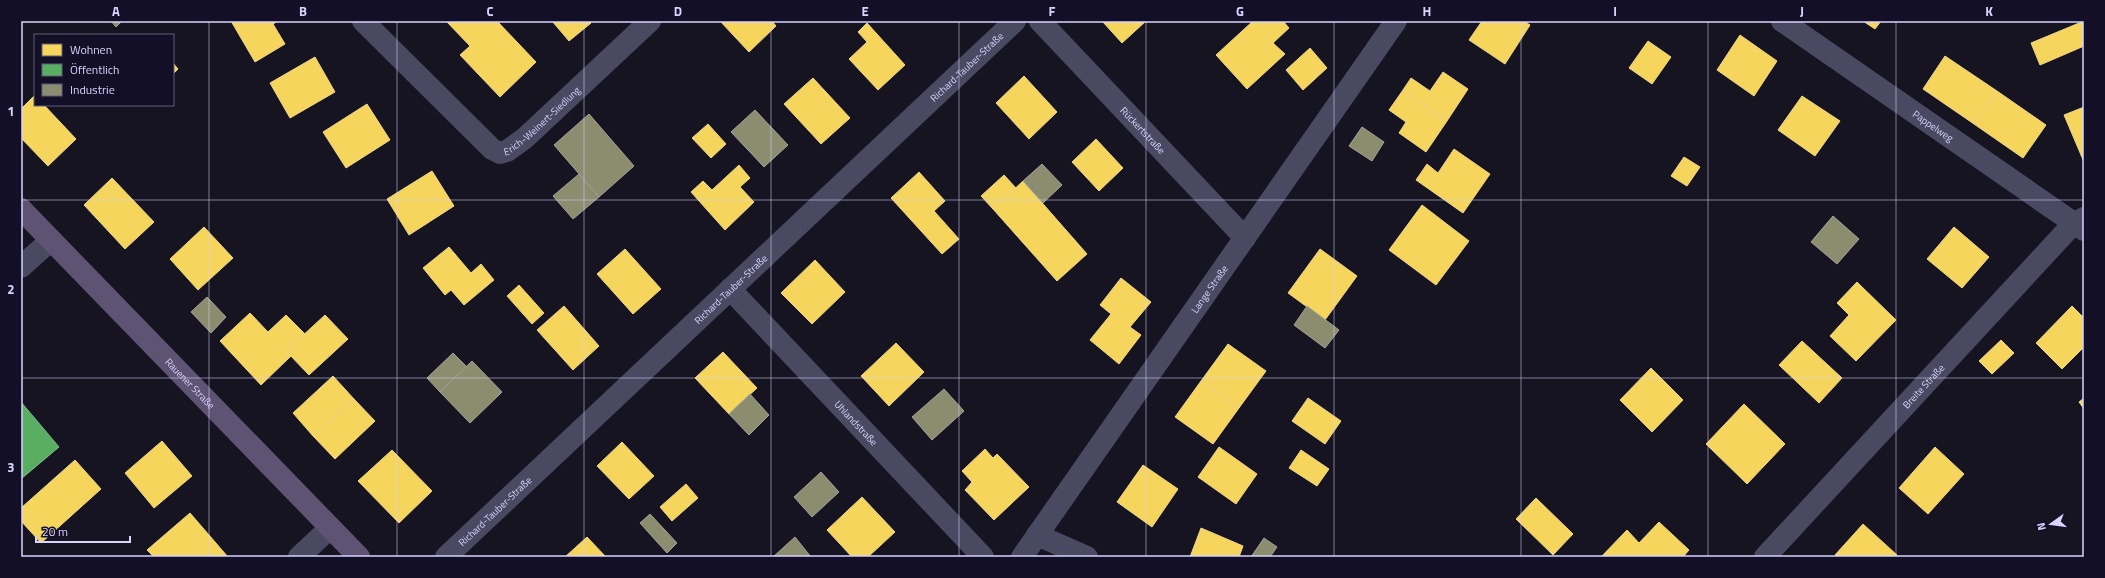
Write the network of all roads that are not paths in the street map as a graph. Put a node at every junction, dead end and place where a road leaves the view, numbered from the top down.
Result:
1 (364, 21) edge
2 (650, 21) edge
3 (1015, 21) edge
4 (1040, 21) edge
5 (1396, 21) edge
6 (1782, 21) edge
7 (21, 209) edge
8 (2081, 224) edge
9 (1246, 238) junction
10 (51, 240) junction
11 (21, 267) edge
12 (730, 289) junction
13 (330, 528) junction
14 (1037, 535) junction
15 (299, 557) edge
16 (359, 557) edge
17 (446, 557) edge
18 (983, 557) edge
19 (1022, 557) edge
20 (1087, 557) edge
21 (1765, 557) edge

1 - 2 street, Erich-Weinert-Siedlung
3 - 12 street, Richard-Tauber-Straße
4 - 9 street, Rückertstraße
5 - 9 street, Lange Straße
6 - 8 street, Pappelweg
7 - 10 main road, Rauener Straße
8 - 21 street, Breite Straße
9 - 14 street, Lange Straße
10 - 11 street
10 - 13 main road, Rauener Straße
12 - 17 street, Richard-Tauber-Straße
12 - 18 street, Uhlandstraße
13 - 15 street
13 - 16 main road, Rauener Straße
14 - 19 street, Lange Straße
14 - 20 street

